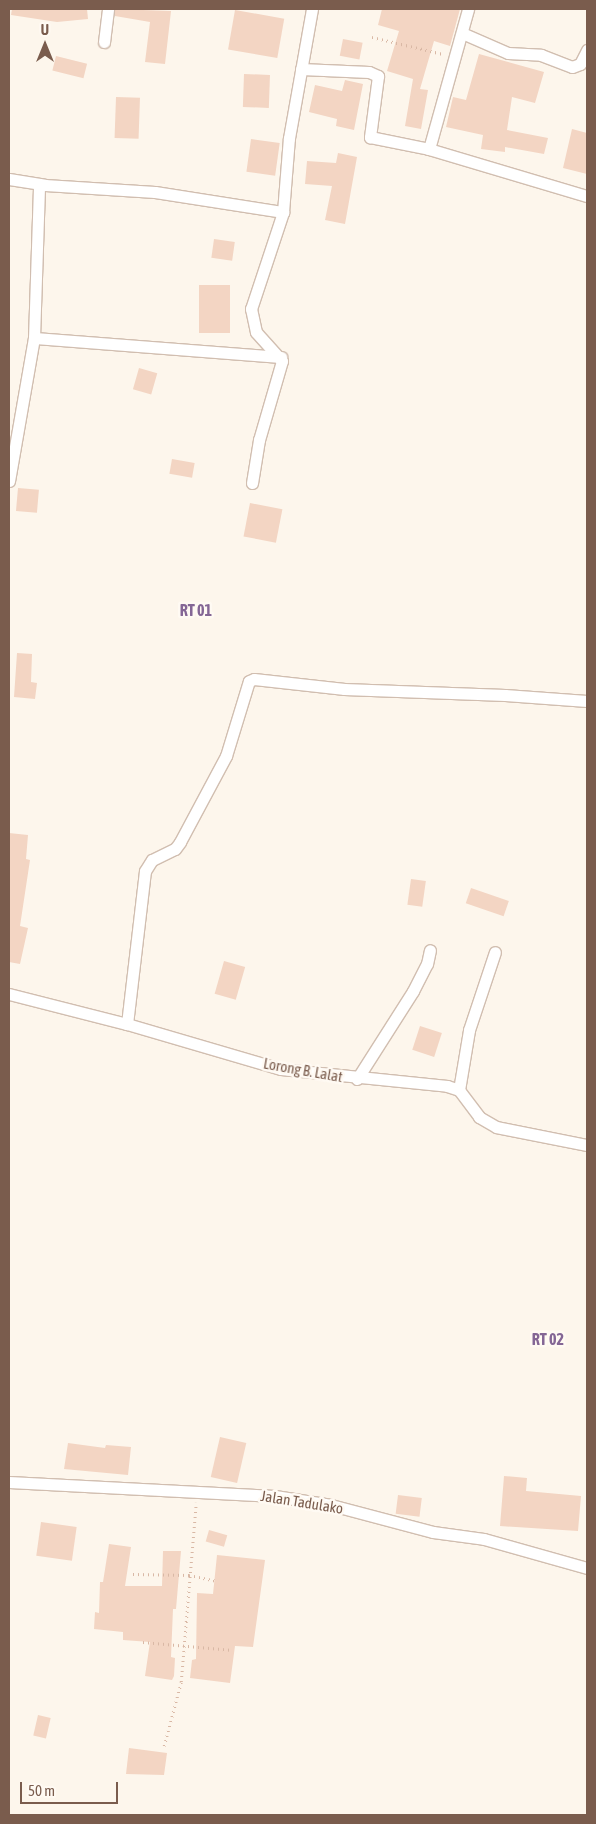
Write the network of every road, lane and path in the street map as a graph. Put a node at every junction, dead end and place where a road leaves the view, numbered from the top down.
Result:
1 (108, 9) edge
2 (312, 9) edge
3 (468, 9) edge
4 (462, 33) junction
5 (372, 37) dead end
6 (104, 42) dead end
7 (587, 50) edge
8 (455, 56) junction
9 (301, 69) junction
10 (429, 149) junction
11 (9, 179) edge
12 (39, 184) junction
13 (587, 196) edge
14 (283, 212) junction
15 (34, 338) junction
16 (281, 357) junction
17 (9, 481) edge
18 (252, 483) dead end
19 (587, 702) edge
20 (430, 950) dead end
21 (495, 952) dead end
22 (9, 994) edge
23 (127, 1024) junction
24 (357, 1079) junction
25 (459, 1090) junction
26 (587, 1146) edge
27 (9, 1482) edge
28 (197, 1491) junction
29 (587, 1568) edge
30 (133, 1574) dead end
31 (189, 1575) junction
32 (217, 1581) dead end
33 (143, 1642) dead end
34 (184, 1645) junction
35 (233, 1650) dead end
36 (164, 1746) dead end

1 - 6 street
2 - 9 street
3 - 4 street
4 - 7 street
4 - 8 street
5 - 8 path
8 - 10 street
9 - 10 street
9 - 14 street
10 - 13 street
11 - 12 street
12 - 14 street
12 - 15 street
14 - 16 street
15 - 16 street
15 - 17 street
16 - 18 street
19 - 23 street
20 - 24 street
21 - 25 street
22 - 23 street, Lorong B. Lalat
23 - 24 street, Lorong B. Lalat
24 - 25 street, Lorong B. Lalat
25 - 26 street
27 - 28 street, Jalan Tadulako
28 - 29 street, Jalan Tadulako
28 - 31 path
30 - 31 path
31 - 32 path
31 - 34 path
33 - 34 path
34 - 35 path
34 - 36 path

